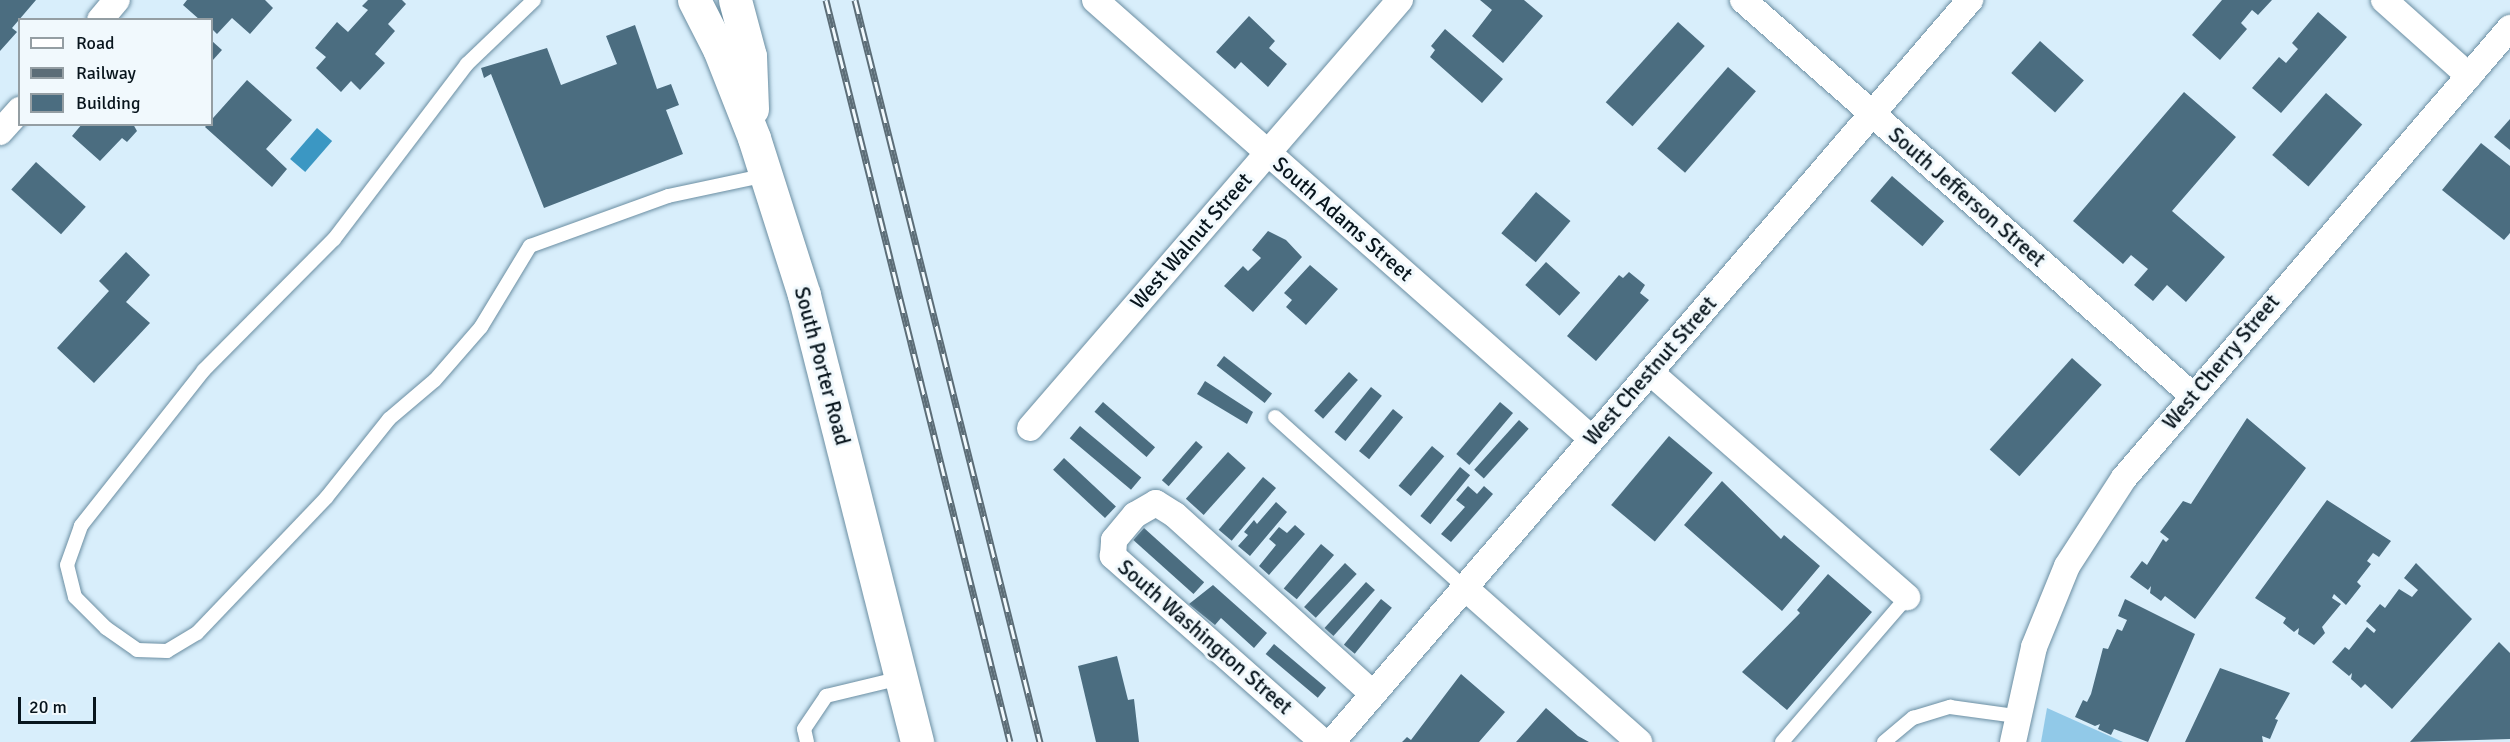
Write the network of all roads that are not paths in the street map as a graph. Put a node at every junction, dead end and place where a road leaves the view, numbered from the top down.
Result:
1 (117, 0) edge
2 (534, 0) edge
3 (694, 0) edge
4 (735, 0) edge
5 (1095, 0) edge
6 (1400, 0) edge
7 (1743, 0) edge
8 (1970, 0) edge
9 (2384, 0) edge
10 (101, 18) edge
11 (2510, 28) edge
12 (2469, 76) junction
13 (18, 112) edge
14 (1872, 113) junction
15 (0, 132) edge
16 (754, 138) junction
17 (1267, 152) junction
18 (767, 175) junction
19 (1650, 372) junction
20 (2192, 395) junction
21 (1275, 417) dead end
22 (1030, 428) dead end
23 (1592, 439) junction
24 (1464, 587) junction
25 (1907, 597) joint
26 (902, 678) junction
27 (1373, 694) junction
28 (2016, 716) junction
29 (807, 742) edge
30 (917, 742) edge
31 (1323, 742) edge
32 (1332, 742) edge
33 (1639, 742) edge
34 (1782, 742) edge
35 (1884, 742) edge
36 (2013, 742) edge

1 - 10 street
2 - 18 lane
3 - 16 street, South Porter Road
4 - 16 street
5 - 17 street, South Adams Street
6 - 17 street, West Walnut Street
7 - 14 street, South Jefferson Street
8 - 14 street, West Chestnut Street
9 - 12 street
11 - 12 street, West Cherry Street
12 - 20 street, West Cherry Street
13 - 15 street
14 - 19 street, West Chestnut Street
14 - 20 street, South Jefferson Street
16 - 18 street, South Porter Road
17 - 22 street, West Walnut Street
17 - 23 street, South Adams Street
18 - 26 street, South Porter Road
19 - 23 street, West Chestnut Street
19 - 25 street
20 - 28 street, West Cherry Street
21 - 24 lane
23 - 24 street, West Chestnut Street
24 - 27 street, West Chestnut Street
24 - 33 street
25 - 34 lane
26 - 29 lane
26 - 30 street, South Porter Road
27 - 31 street, South Washington Street
27 - 32 street, West Chestnut Street
28 - 35 lane
28 - 36 street, West Cherry Street

